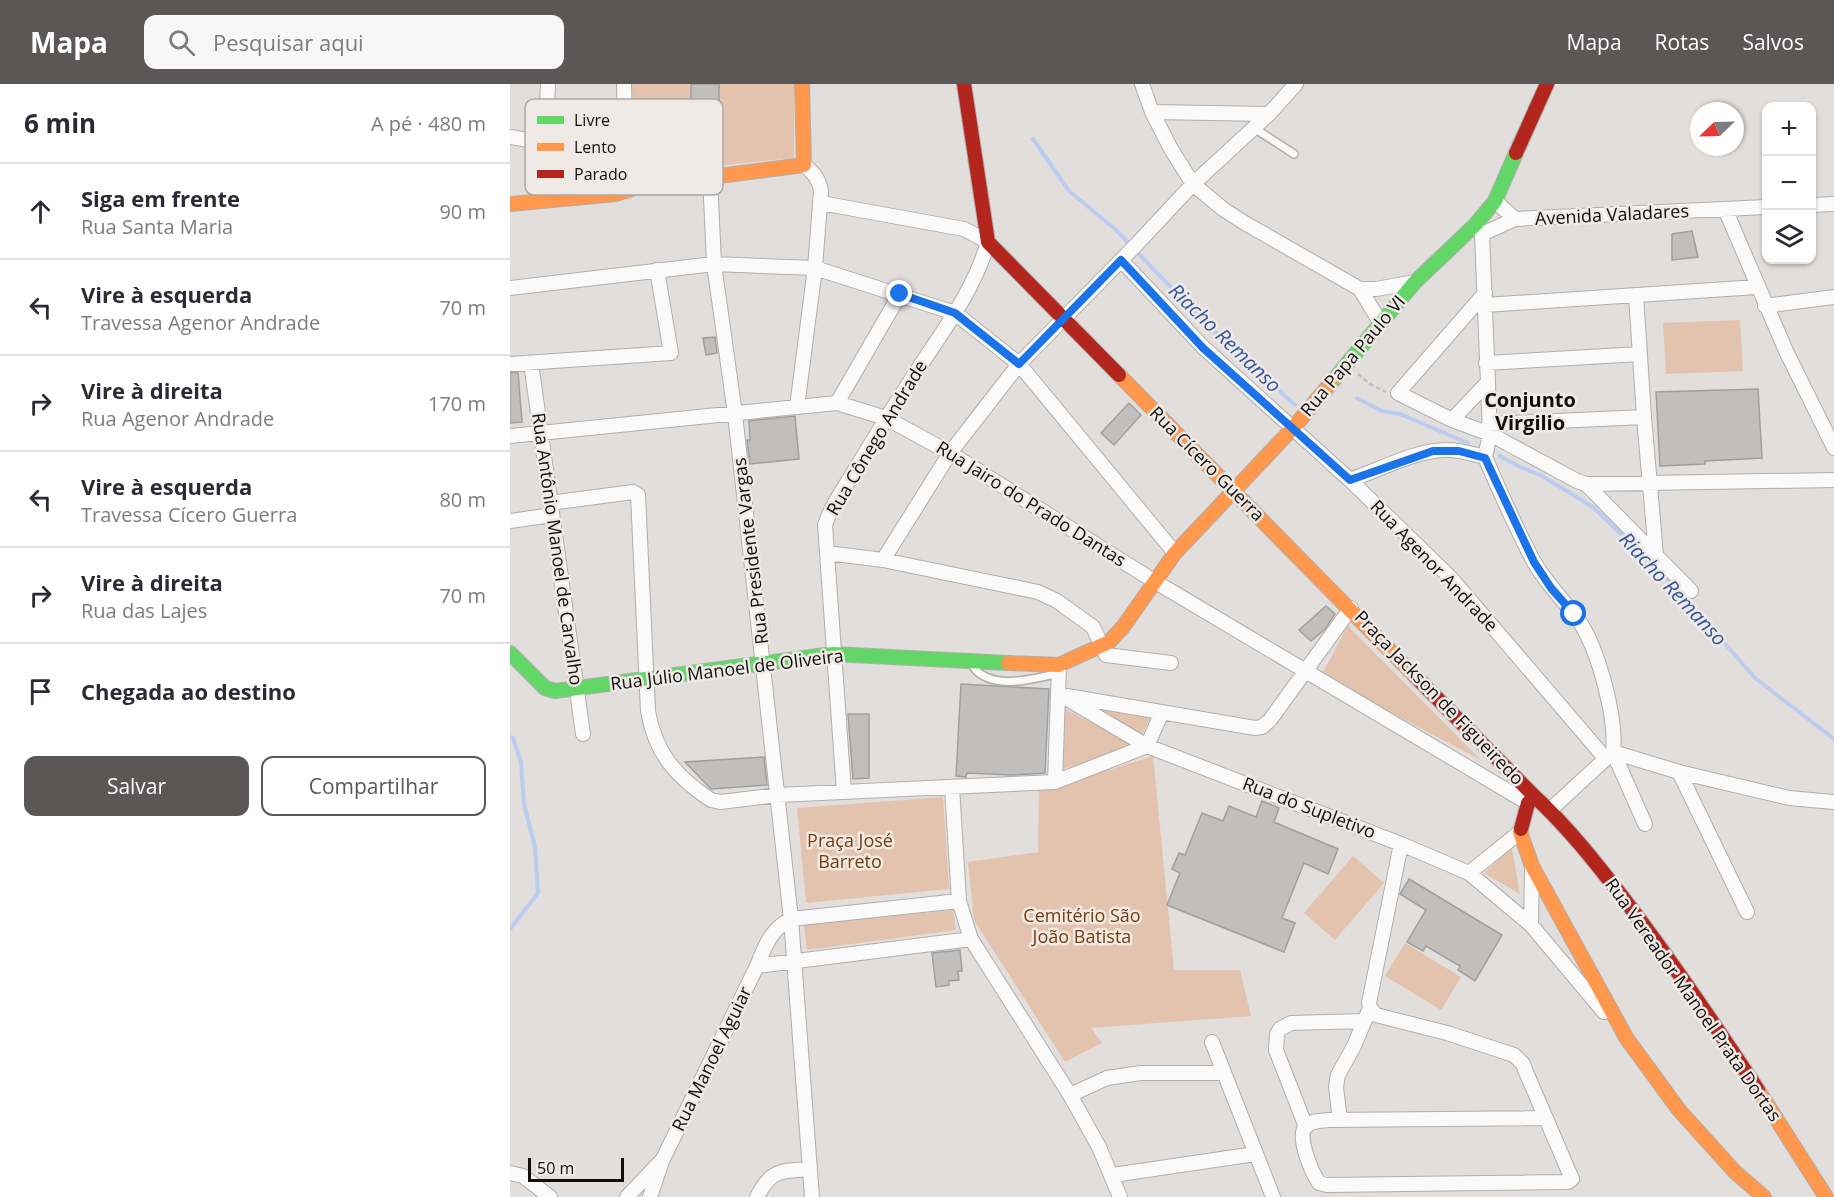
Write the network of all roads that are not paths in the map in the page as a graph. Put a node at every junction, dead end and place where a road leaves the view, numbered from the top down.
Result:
1 (548, 84) edge
2 (624, 84) edge
3 (802, 84) edge
4 (964, 84) edge
5 (1142, 84) edge
6 (1296, 84) edge
7 (1547, 84) edge
8 (547, 99) edge
9 (624, 99) edge
10 (1152, 112) junction
11 (1269, 114) junction
12 (1254, 128) junction
13 (510, 137) edge
14 (525, 140) edge
15 (1294, 154) dead end
16 (804, 165) junction
17 (723, 174) edge
18 (1193, 184) junction
19 (546, 195) edge
20 (604, 195) edge
21 (711, 195) edge
22 (546, 200) junction
23 (1495, 201) junction
24 (821, 203) junction
25 (510, 204) edge
26 (1834, 204) edge
27 (1816, 205) edge
28 (1762, 207) edge
29 (1725, 209) junction
30 (1515, 219) junction
31 (1479, 230) junction
32 (988, 242) junction
33 (1128, 253) junction
34 (714, 264) junction
35 (815, 268) junction
36 (657, 270) junction
37 (1414, 282) junction
38 (1757, 287) junction
39 (510, 288) edge
40 (1360, 289) junction
41 (900, 294) junction
42 (1636, 295) junction
43 (1834, 297) edge
44 (1485, 299) junction
45 (1765, 306) junction
46 (955, 313) junction
47 (1062, 320) junction
48 (1380, 322) junction
49 (1640, 354) junction
50 (531, 363) junction
51 (1486, 363) junction
52 (510, 364) edge
53 (1019, 364) junction
54 (1487, 383) junction
55 (837, 403) junction
56 (797, 407) junction
57 (735, 414) junction
58 (1644, 417) junction
59 (886, 418) junction
60 (1452, 420) junction
61 (1293, 428) junction
62 (1490, 429) junction
63 (541, 433) junction
64 (510, 435) edge
65 (1834, 448) edge
66 (950, 453) junction
67 (1485, 458) junction
68 (1350, 480) junction
69 (1834, 480) edge
70 (1649, 483) junction
71 (1586, 484) junction
72 (1233, 490) junction
73 (551, 509) junction
74 (510, 520) edge
75 (827, 553) junction
76 (1175, 553) junction
77 (1656, 555) junction
78 (883, 560) junction
79 (1154, 581) junction
80 (1691, 591) dead end
81 (1351, 608) junction
82 (1101, 644) junction
83 (510, 653) edge
84 (833, 654) junction
85 (764, 663) junction
86 (1171, 663) dead end
87 (1059, 669) junction
88 (1307, 670) junction
89 (646, 679) junction
90 (576, 689) junction
91 (1059, 694) junction
92 (1162, 712) junction
93 (583, 734) dead end
94 (1147, 746) junction
95 (1609, 755) junction
96 (1679, 772) junction
97 (1054, 782) junction
98 (952, 788) junction
99 (844, 792) junction
100 (778, 795) junction
101 (1531, 799) junction
102 (1834, 801) edge
103 (1550, 810) junction
104 (1645, 824) dead end
105 (1520, 832) junction
106 (1401, 844) junction
107 (1532, 866) junction
108 (1469, 873) junction
109 (959, 901) junction
110 (1748, 912) dead end
111 (791, 919) junction
112 (1531, 925) junction
113 (971, 939) junction
114 (794, 962) junction
115 (757, 966) junction
116 (1367, 1015) junction
117 (1627, 1039) junction
118 (1212, 1042) dead end
119 (1223, 1073) junction
120 (1070, 1095) junction
121 (1545, 1118) junction
122 (1340, 1120) junction
123 (1306, 1127) junction
124 (1255, 1154) junction
125 (663, 1160) junction
126 (810, 1169) junction
127 (510, 1173) edge
128 (1113, 1175) junction
129 (1761, 1196) edge
130 (550, 1197) edge
131 (627, 1197) edge
132 (650, 1197) edge
133 (757, 1197) edge
134 (812, 1197) edge
135 (1120, 1197) edge
136 (1273, 1197) edge
137 (1826, 1197) edge

1 - 8 street
2 - 9 street
3 - 16 main road
4 - 32 main road
5 - 10 street
6 - 11 street
7 - 23 main road
10 - 11 street
10 - 18 street
11 - 12 street
12 - 15 lane
12 - 18 street
13 - 14 street
16 - 17 main road
16 - 24 street
18 - 33 street
18 - 40 street
19 - 22 street
20 - 22 main road
21 - 34 street, Rua Presidente Vargas
22 - 25 main road
23 - 30 street, Avenida Valadares
23 - 31 main road
24 - 32 street
24 - 35 street
26 - 27 street
28 - 29 street, Avenida Valadares
29 - 30 street, Avenida Valadares
29 - 38 street
30 - 31 street
31 - 37 main road, Rua Papa Paulo VI
31 - 44 street
32 - 46 street, Rua Cônego Andrade
32 - 47 main road, Rua Cícero Guerra
33 - 47 street
33 - 61 street, Rua Agenor Andrade
34 - 35 street
34 - 36 street
34 - 57 street, Rua Presidente Vargas
35 - 41 street
35 - 56 street
36 - 39 street
36 - 50 street
37 - 40 street
37 - 48 main road, Rua Papa Paulo VI
38 - 42 street
38 - 45 street
40 - 48 street
41 - 46 street
41 - 55 street
42 - 44 street
42 - 49 street
43 - 45 street
44 - 51 street
44 - 60 street
45 - 65 street
46 - 53 street
46 - 59 street, Rua Cônego Andrade
47 - 53 street
47 - 72 main road, Rua Cícero Guerra
48 - 61 main road, Rua Papa Paulo VI
49 - 51 street
49 - 58 street
50 - 52 street
50 - 63 street, Rua Antônio Manoel de Carvalho
51 - 54 street
53 - 66 street
53 - 76 street
54 - 60 street
54 - 62 street
55 - 56 street, Rua Jairo do Prado Dantas
55 - 59 street, Rua Jairo do Prado Dantas
56 - 57 street, Rua Jairo do Prado Dantas
57 - 63 street, Rua Jairo do Prado Dantas
57 - 85 street, Rua Presidente Vargas
58 - 62 street
58 - 70 street
59 - 66 street, Rua Jairo do Prado Dantas
59 - 75 street, Rua Cônego Andrade
60 - 62 street
61 - 68 street, Rua Agenor Andrade
61 - 72 main road, Rua Papa Paulo VI
62 - 67 street
62 - 71 street
63 - 64 street, Rua Jairo do Prado Dantas
63 - 73 street, Rua Antônio Manoel de Carvalho
66 - 78 street
66 - 79 street, Rua Jairo do Prado Dantas
67 - 68 street
67 - 95 street
68 - 95 street, Rua Agenor Andrade
69 - 70 street
70 - 71 street
70 - 77 street
71 - 77 street
72 - 76 main road, Rua Papa Paulo VI
72 - 81 main road, Rua Cícero Guerra
73 - 74 street
73 - 89 street
73 - 90 street, Rua Antônio Manoel de Carvalho
75 - 78 street
75 - 84 street, Rua Cônego Andrade
76 - 79 main road, Rua Papa Paulo VI
77 - 80 street
78 - 82 street
79 - 82 main road, Rua Papa Paulo VI
79 - 88 street, Rua Jairo do Prado Dantas
81 - 88 street, Praça Jackson de Figueiredo
81 - 101 main road, Praça Jackson de Figueiredo
82 - 86 street
82 - 87 main road, Rua Papa Paulo VI
83 - 90 main road, Rua Júlio Manoel de Oliveira
84 - 85 main road, Rua Júlio Manoel de Oliveira
84 - 87 main road, Rua Júlio Manoel de Oliveira
84 - 99 street, Rua Cônego Andrade
85 - 89 main road, Rua Júlio Manoel de Oliveira
85 - 100 street, Rua Presidente Vargas
87 - 91 street
88 - 92 street
88 - 101 street, Praça Jackson de Figueiredo
89 - 90 main road, Rua Júlio Manoel de Oliveira
89 - 100 street
90 - 93 street, Rua Antônio Manoel de Carvalho
91 - 92 street
91 - 94 street, Rua do Supletivo
91 - 97 street
92 - 94 street
94 - 97 street
94 - 106 street, Rua do Supletivo
95 - 96 street
95 - 103 street
95 - 104 street
96 - 102 street
96 - 110 street
97 - 98 street
98 - 99 street
98 - 109 street
99 - 100 street
100 - 111 street
101 - 103 main road, Rua Vereador Manoel Prata Dortas
101 - 105 main road
103 - 137 main road, Rua Vereador Manoel Prata Dortas
105 - 107 main road
105 - 108 street
106 - 108 street, Rua do Supletivo
106 - 116 street
107 - 112 street
107 - 117 main road
108 - 112 street, Rua do Supletivo
109 - 111 street
109 - 113 street
111 - 114 street
111 - 115 street, Rua Manoel Aguiar
112 - 117 street, Rua do Supletivo
113 - 114 street
113 - 120 street
114 - 115 street
114 - 126 street
115 - 125 street, Rua Manoel Aguiar
116 - 121 street
116 - 122 street
116 - 123 street
117 - 129 main road
118 - 119 street
119 - 120 street
119 - 124 street
120 - 128 street
121 - 122 street
121 - 123 street
122 - 123 street
124 - 128 street
124 - 136 street
125 - 131 street, Rua Manoel Aguiar
125 - 132 street
126 - 133 street
126 - 134 street
127 - 130 street
128 - 135 street

